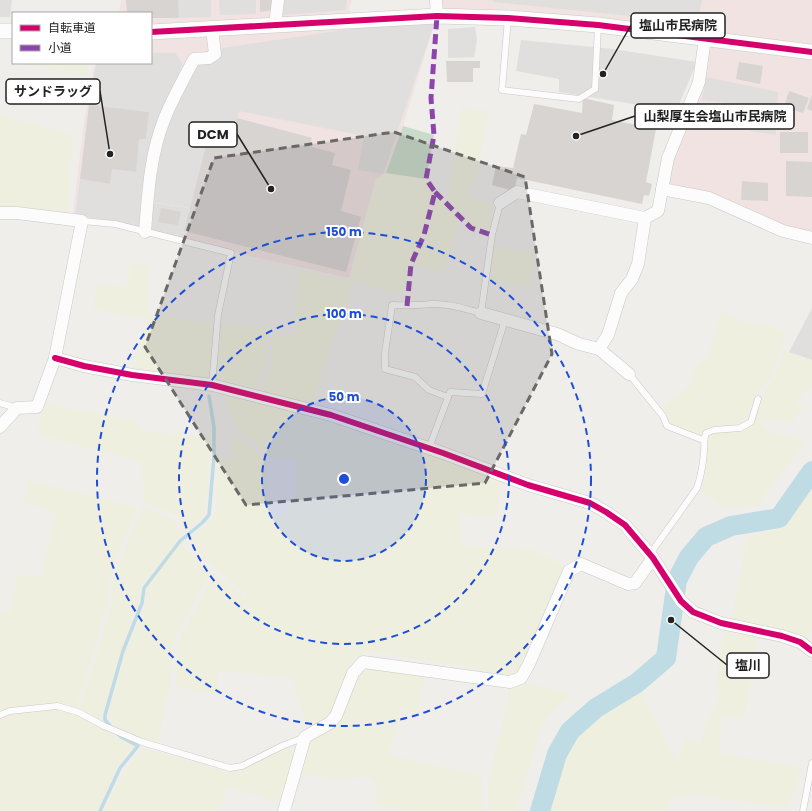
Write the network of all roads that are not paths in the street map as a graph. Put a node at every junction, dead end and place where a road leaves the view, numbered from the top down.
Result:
1 (278, 0) edge
2 (436, 0) edge
3 (437, 16) junction
4 (508, 18) junction
5 (598, 25) junction
6 (275, 26) junction
7 (212, 29) junction
8 (0, 31) edge
9 (12, 31) edge
10 (152, 32) edge
11 (705, 38) junction
12 (812, 52) edge
13 (662, 189) junction
14 (500, 203) joint
15 (0, 213) edge
16 (645, 218) junction
17 (82, 221) junction
18 (144, 232) junction
19 (812, 238) edge
20 (481, 313) junction
21 (505, 320) junction
22 (599, 349) junction
23 (55, 358) junction
24 (629, 374) joint
25 (212, 385) junction
26 (448, 397) junction
27 (758, 399) dead end
28 (0, 403) edge
29 (17, 408) junction
30 (0, 427) edge
31 (703, 440) junction
32 (429, 448) junction
33 (652, 556) junction
34 (812, 651) edge
35 (0, 715) edge
36 (305, 737) junction
37 (812, 763) edge
38 (284, 811) edge
39 (803, 811) edge

1 - 6 street
2 - 3 street
3 - 4 street
3 - 6 street
4 - 5 street
4 - 5 lane
5 - 11 street
6 - 7 street
7 - 10 street
7 - 18 street
8 - 9 street
11 - 12 street
11 - 13 street
13 - 16 street
13 - 19 street
14 - 16 street
14 - 20 lane
15 - 17 street
16 - 22 street
17 - 18 lane
17 - 23 street
18 - 25 lane
20 - 21 street
20 - 26 lane
21 - 22 street
21 - 26 lane
22 - 24 street
23 - 25 street
23 - 29 street
24 - 31 lane
25 - 32 street
26 - 32 lane
27 - 31 lane
28 - 29 lane
29 - 30 street
31 - 33 lane
32 - 33 street
33 - 34 street
33 - 36 street
35 - 36 lane
36 - 38 street
37 - 39 lane

